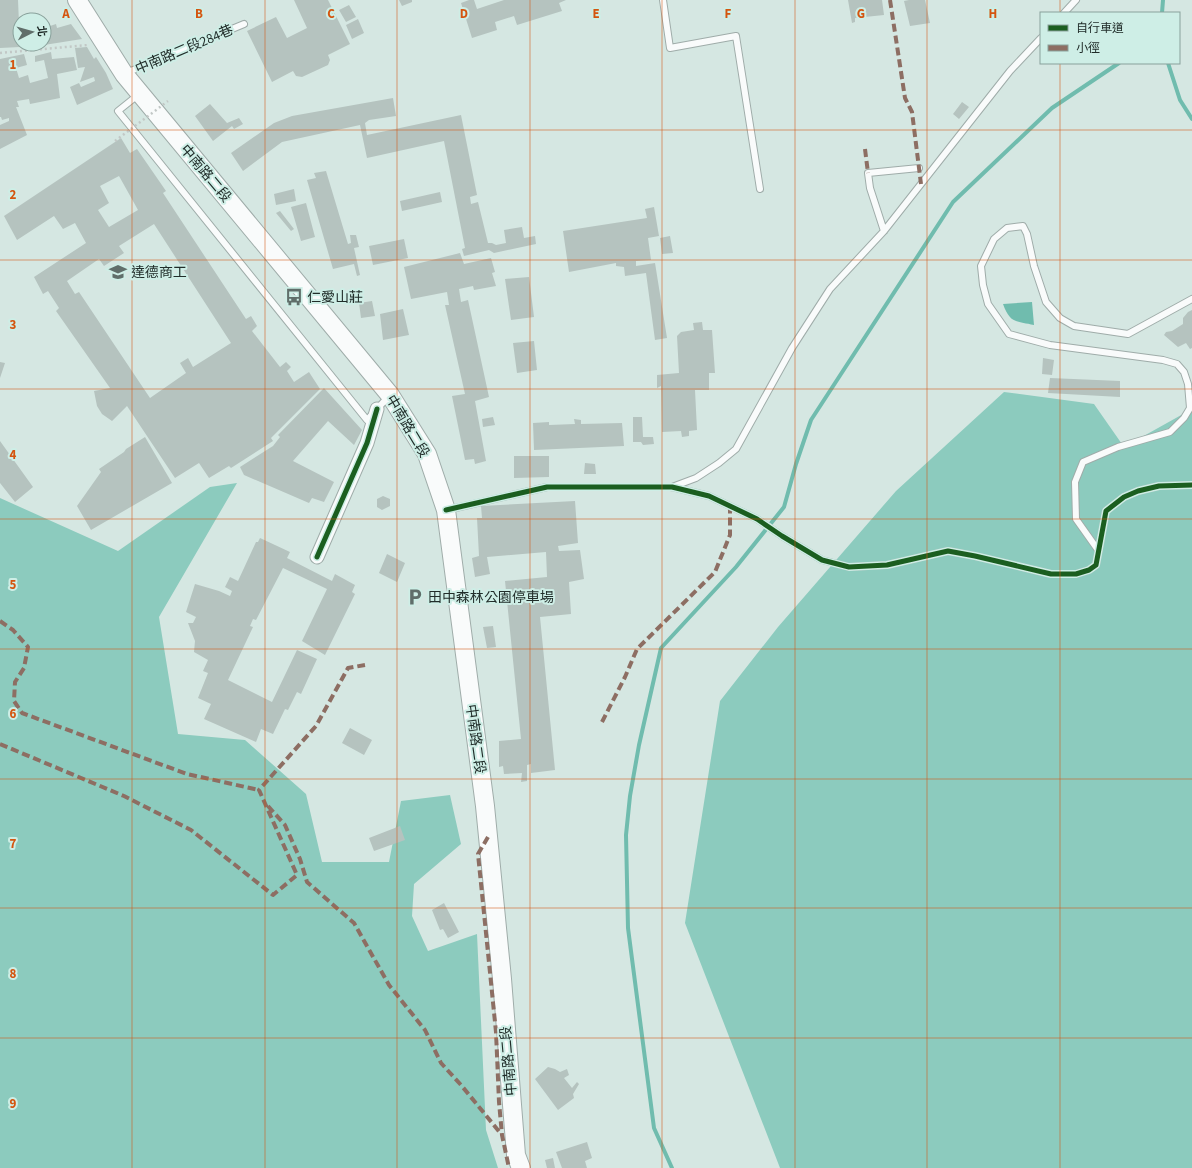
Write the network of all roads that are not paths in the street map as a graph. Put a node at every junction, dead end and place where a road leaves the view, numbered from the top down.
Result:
1 (77, 0) edge
2 (663, 0) edge
3 (1076, 0) edge
4 (1065, 12) edge
5 (244, 24) dead end
6 (1040, 39) edge
7 (124, 74) junction
8 (140, 94) junction
9 (919, 168) dead end
10 (760, 189) dead end
11 (884, 231) junction
12 (1192, 299) edge
13 (390, 394) junction
14 (377, 409) junction
15 (1192, 485) edge
16 (672, 487) junction
17 (446, 510) junction
18 (1098, 550) junction
19 (317, 557) dead end
20 (521, 1168) edge

1 - 7 main road, 中南路二段
2 - 10 lane
3 - 4 lane
5 - 7 lane, 中南路二段284巷
6 - 11 lane
7 - 8 main road, 中南路二段
8 - 13 main road, 中南路二段
8 - 14 lane
9 - 11 lane
11 - 16 lane
12 - 18 lane
13 - 14 lane
13 - 17 main road, 中南路二段
14 - 19 street
15 - 18 lane
16 - 17 lane
16 - 18 lane
17 - 20 main road, 中南路二段

